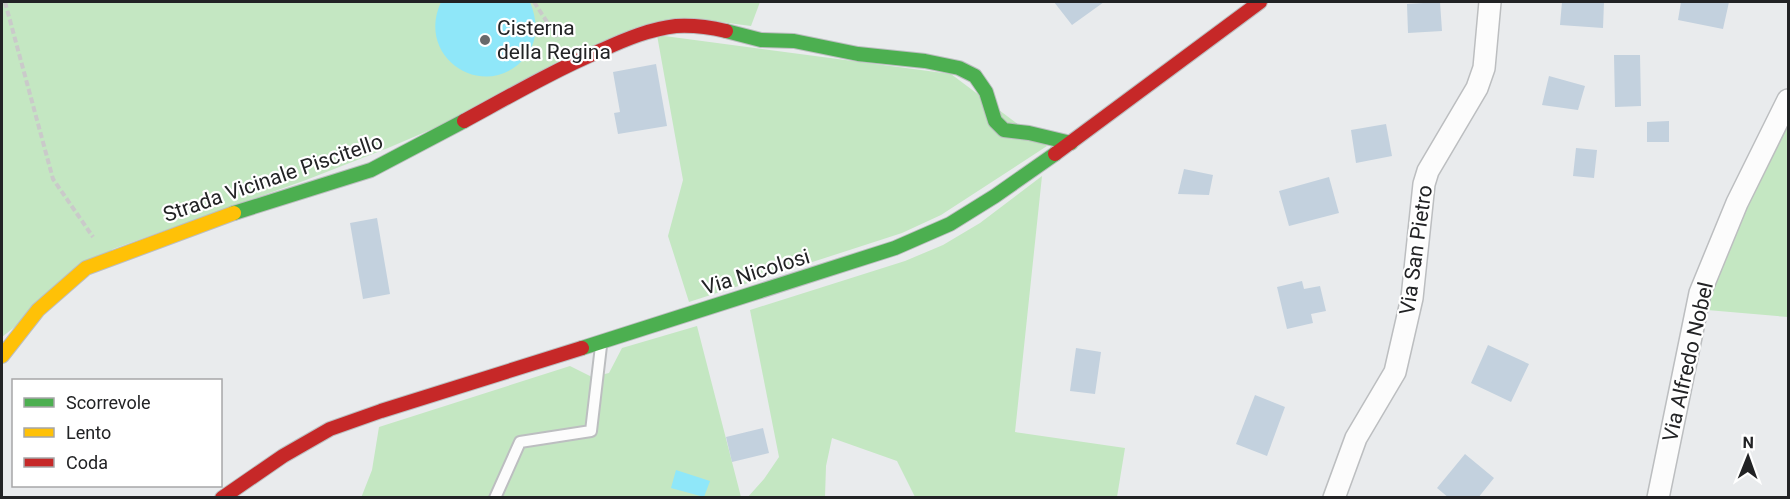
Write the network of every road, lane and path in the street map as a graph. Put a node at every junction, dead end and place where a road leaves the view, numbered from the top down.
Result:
1 (5, 2) edge
2 (534, 2) edge
3 (1260, 2) edge
4 (1490, 2) edge
5 (576, 62) junction
6 (1788, 100) edge
7 (1071, 143) junction
8 (109, 260) junction
9 (601, 342) junction
10 (2, 356) edge
11 (222, 498) edge
12 (495, 498) edge
13 (1334, 498) edge
14 (1658, 498) edge

1 - 8 path
2 - 5 path
3 - 7 street, Via Nicolosi
4 - 13 street, Via San Pietro
5 - 7 street, Strada Vicinale Piscitello
5 - 8 street, Strada Vicinale Piscitello
6 - 14 street, Via Alfredo Nobel
7 - 9 street, Via Nicolosi
8 - 10 street, Strada Vicinale Piscitello
9 - 11 street, Via Nicolosi
9 - 12 lane

